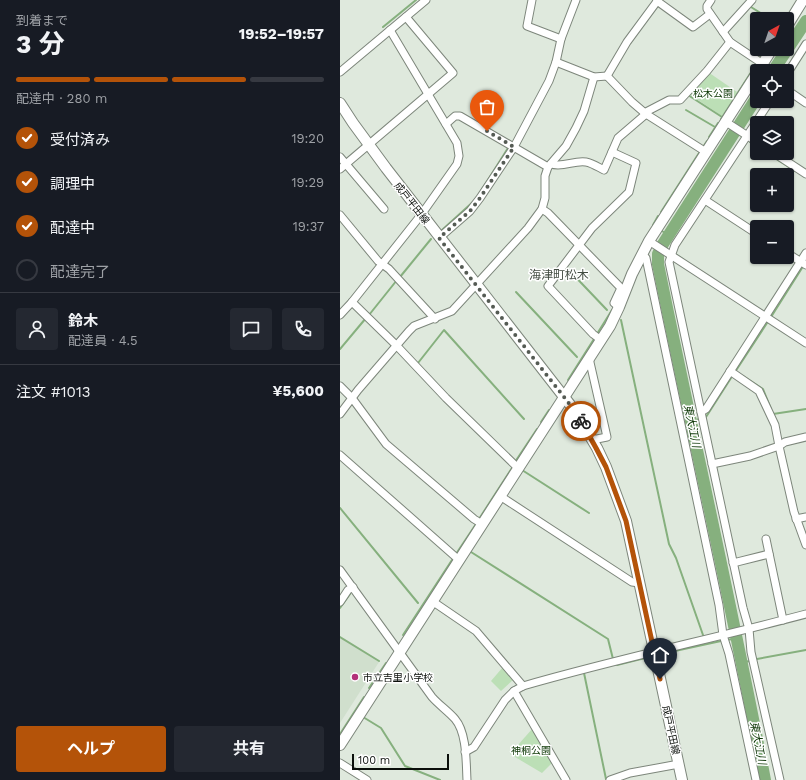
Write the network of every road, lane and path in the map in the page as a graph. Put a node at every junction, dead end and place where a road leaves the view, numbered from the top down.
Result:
1 (426, 0) edge
2 (532, 0) edge
3 (576, 0) edge
4 (711, 0) edge
5 (752, 0) edge
6 (803, 0) edge
7 (656, 1) edge
8 (710, 14) junction
9 (794, 15) edge
10 (406, 17) junction
11 (390, 30) junction
12 (723, 32) junction
13 (561, 39) junction
14 (730, 42) junction
15 (806, 44) edge
16 (556, 62) junction
17 (754, 64) edge
18 (793, 64) edge
19 (340, 72) edge
20 (607, 76) junction
21 (594, 77) junction
22 (750, 84) edge
23 (794, 94) edge
24 (428, 95) junction
25 (340, 102) edge
26 (806, 102) edge
27 (765, 108) edge
28 (645, 114) junction
29 (727, 123) junction
30 (446, 124) junction
31 (747, 135) junction
32 (750, 137) edge
33 (368, 145) junction
34 (514, 147) junction
35 (612, 152) junction
36 (706, 152) junction
37 (340, 157) edge
38 (785, 160) edge
39 (550, 166) junction
40 (343, 167) edge
41 (806, 174) edge
42 (705, 200) junction
43 (384, 209) dead end
44 (542, 209) junction
45 (421, 215) junction
46 (340, 216) edge
47 (750, 229) edge
48 (439, 238) junction
49 (650, 242) junction
50 (580, 244) junction
51 (806, 253) edge
52 (642, 254) junction
53 (670, 254) junction
54 (794, 257) edge
55 (803, 263) edge
56 (382, 264) junction
57 (477, 285) junction
58 (352, 302) junction
59 (619, 307) junction
60 (340, 315) edge
61 (765, 316) junction
62 (435, 319) junction
63 (601, 340) junction
64 (806, 342) edge
65 (396, 345) junction
66 (589, 358) junction
67 (730, 371) junction
68 (340, 386) edge
69 (352, 398) junction
70 (564, 398) junction
71 (701, 412) junction
72 (340, 414) edge
73 (806, 437) edge
74 (592, 440) junction
75 (780, 446) junction
76 (340, 456) edge
77 (712, 464) junction
78 (518, 468) junction
79 (500, 496) junction
80 (806, 517) edge
81 (796, 519) junction
82 (482, 524) junction
83 (766, 539) dead end
84 (806, 545) edge
85 (769, 554) junction
86 (459, 560) junction
87 (733, 563) junction
88 (340, 570) edge
89 (639, 583) junction
90 (353, 587) junction
91 (432, 601) junction
92 (340, 602) edge
93 (806, 614) edge
94 (783, 620) junction
95 (747, 629) junction
96 (726, 635) junction
97 (400, 651) junction
98 (654, 651) junction
99 (523, 686) junction
100 (514, 691) junction
101 (340, 745) edge
102 (465, 752) junction
103 (340, 763) edge
104 (679, 764) junction
105 (367, 780) edge
106 (466, 780) edge
107 (566, 780) edge
108 (610, 780) edge
109 (682, 780) edge
110 (756, 780) edge
111 (780, 780) edge

1 - 10 street
2 - 13 street
3 - 13 street
4 - 8 street
5 - 12 street
6 - 9 street
7 - 8 street
7 - 20 street
8 - 12 street
10 - 11 street
10 - 24 street
11 - 19 street
11 - 24 street
12 - 14 street
13 - 16 street
14 - 17 street
14 - 28 street
15 - 18 street
16 - 21 street
16 - 34 street
20 - 21 street
20 - 28 street
21 - 39 street
22 - 29 street
23 - 26 street
24 - 30 street
24 - 33 street
25 - 33 street, 成戸平田線
27 - 31 street
28 - 35 street
28 - 36 street
29 - 31 street
29 - 36 street
30 - 34 street
30 - 45 street
31 - 32 street
31 - 42 street
33 - 40 street
33 - 45 street, 成戸平田線
34 - 39 street
34 - 48 street
35 - 39 street
35 - 50 street
36 - 49 street
37 - 40 street
38 - 41 street
39 - 44 street
40 - 43 street
42 - 47 street
42 - 53 street
44 - 50 street
44 - 57 street
45 - 48 street, 成戸平田線
45 - 56 street
46 - 56 street
48 - 57 street, 成戸平田線
49 - 52 street
49 - 53 street
50 - 59 street
50 - 63 street
51 - 55 street
52 - 59 street
52 - 96 street
53 - 61 street
53 - 71 street
54 - 55 street
55 - 61 street
56 - 58 street
56 - 62 street
57 - 62 street
57 - 70 street, 成戸平田線
58 - 60 street
58 - 65 street
59 - 63 street
61 - 64 street
61 - 67 street
62 - 65 street
63 - 66 street
65 - 69 street
65 - 78 street
66 - 70 street
66 - 74 street
67 - 71 street
67 - 75 street
68 - 69 street
69 - 72 street
69 - 82 street
70 - 74 street, 成戸平田線
70 - 78 street
71 - 77 street
73 - 75 street
74 - 89 street, 成戸平田線
75 - 77 street
75 - 81 street
76 - 86 street
77 - 87 street
78 - 79 street
79 - 82 street
79 - 89 street
80 - 81 street
81 - 84 street
82 - 86 street
83 - 85 street
85 - 87 street
85 - 94 street
86 - 91 street
87 - 95 street
88 - 90 street
89 - 98 street, 成戸平田線
90 - 92 street
90 - 97 street
91 - 97 street
91 - 99 street
93 - 94 street
94 - 95 street
95 - 96 street
95 - 111 street
96 - 98 street
96 - 110 street
97 - 101 street
97 - 102 street
98 - 99 street
98 - 104 street, 成戸平田線
99 - 100 street
100 - 102 street
100 - 107 street
102 - 106 street
103 - 105 street
104 - 108 street
104 - 109 street, 成戸平田線

